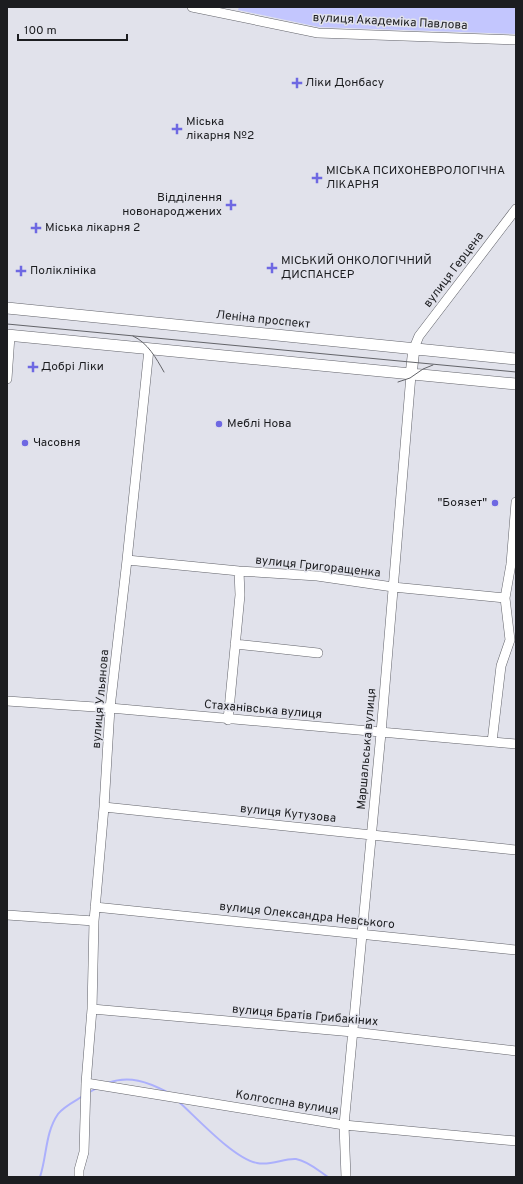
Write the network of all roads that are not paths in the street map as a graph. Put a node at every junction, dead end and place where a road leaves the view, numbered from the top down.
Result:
1 (192, 7) edge
2 (230, 11) edge
3 (516, 40) edge
4 (516, 208) edge
5 (7, 308) edge
6 (9, 336) edge
7 (414, 348) junction
8 (149, 349) junction
9 (516, 358) edge
10 (411, 375) junction
11 (7, 379) edge
12 (516, 384) edge
13 (516, 502) edge
14 (128, 560) junction
15 (239, 571) junction
16 (393, 587) junction
17 (505, 598) junction
18 (513, 640) edge
19 (235, 644) junction
20 (318, 653) dead end
21 (7, 701) edge
22 (110, 708) junction
23 (228, 720) junction
24 (381, 732) junction
25 (492, 742) junction
26 (516, 744) edge
27 (104, 807) junction
28 (371, 834) junction
29 (516, 850) edge
30 (95, 907) junction
31 (7, 915) edge
32 (94, 921) junction
33 (362, 934) junction
34 (516, 950) edge
35 (92, 1009) junction
36 (353, 1032) junction
37 (516, 1051) edge
38 (86, 1083) junction
39 (344, 1125) junction
40 (516, 1141) edge
41 (79, 1177) edge
42 (346, 1177) edge

1 - 2 street, вулиця Академіка Павлова
2 - 3 street, вулиця Академіка Павлова
4 - 7 street, вулиця Герцена
5 - 7 main road, Леніна проспект
6 - 8 main road
6 - 11 street
7 - 9 main road, Леніна проспект
7 - 10 main road
8 - 10 main road
8 - 14 street, вулиця Ульянова
10 - 12 main road
10 - 16 street, Маршальська вулиця
13 - 17 street
14 - 15 street, вулиця Григоращенка
14 - 22 street, вулиця Ульянова
15 - 16 street, вулиця Григоращенка
15 - 19 street
16 - 17 street, вулиця Григоращенка
16 - 24 street, Маршальська вулиця
17 - 18 street
18 - 25 street
19 - 20 street
19 - 23 street
21 - 22 street, Стаханівська вулиця
22 - 23 street, Стаханівська вулиця
22 - 27 street, вулиця Ульянова
23 - 24 street, Стаханівська вулиця
24 - 25 street, Стаханівська вулиця
24 - 28 street, Маршальська вулиця
25 - 26 street, Стаханівська вулиця
27 - 28 street, вулиця Кутузова
27 - 30 street, вулиця Ульянова
28 - 29 street, вулиця Кутузова
28 - 33 street, Маршальська вулиця
30 - 32 street, вулиця Ульянова
30 - 33 street, вулиця Олександра Невського
31 - 32 street
32 - 35 street, вулиця Ульянова
33 - 34 street, вулиця Олександра Невського
33 - 36 street, Маршальська вулиця
35 - 36 street, вулиця Братів Грибакіних
35 - 38 street, вулиця Ульянова
36 - 37 street, вулиця Братів Грибакіних
36 - 39 street, Маршальська вулиця
38 - 39 street, Колгоспна вулиця
38 - 41 street
39 - 40 street, Колгоспна вулиця
39 - 42 street, Маршальська вулиця

